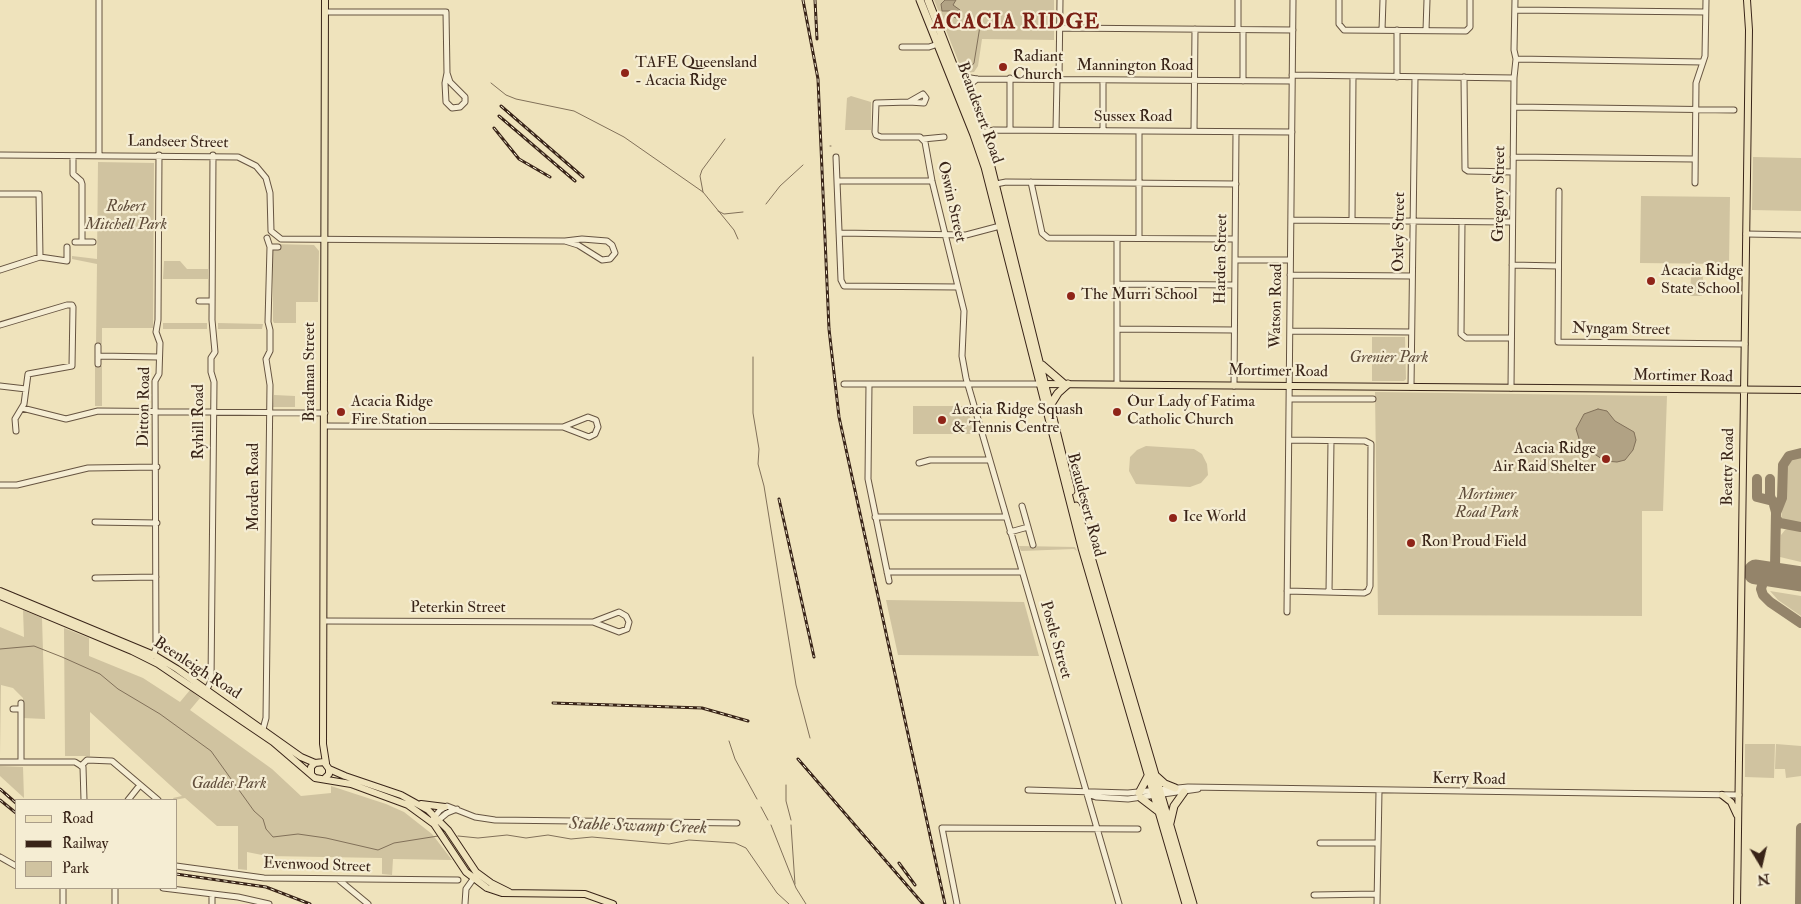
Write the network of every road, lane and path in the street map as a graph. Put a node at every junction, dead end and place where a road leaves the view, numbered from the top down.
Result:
1 (99, 0) edge
2 (325, 0) edge
3 (920, 0) edge
4 (928, 0) edge
5 (1060, 0) edge
6 (1238, 0) edge
7 (1294, 0) edge
8 (1339, 0) edge
9 (1383, 0) edge
10 (1427, 0) edge
11 (1470, 0) edge
12 (1515, 0) edge
13 (1706, 0) edge
14 (1747, 0) edge
15 (1751, 0) edge
16 (1514, 10) junction
17 (325, 12) junction
18 (1705, 12) junction
19 (1060, 28) junction
20 (1194, 29) junction
21 (1241, 30) junction
22 (1293, 30) junction
23 (1382, 30) junction
24 (1397, 30) junction
25 (1426, 30) junction
26 (1749, 30) junction
27 (938, 44) junction
28 (902, 47) dead end
29 (1516, 59) junction
30 (1703, 62) junction
31 (447, 72) junction
32 (958, 76) junction
33 (1353, 76) junction
34 (1397, 77) junction
35 (1415, 77) junction
36 (1464, 77) junction
37 (1010, 78) junction
38 (1292, 78) junction
39 (1514, 78) junction
40 (977, 79) junction
41 (1058, 79) junction
42 (1103, 80) junction
43 (1194, 80) junction
44 (1243, 81) junction
45 (963, 90) junction
46 (909, 102) dead end
47 (1514, 107) junction
48 (1696, 109) junction
49 (1734, 110) dead end
50 (1010, 130) junction
51 (1056, 130) junction
52 (1103, 130) junction
53 (1139, 131) junction
54 (1194, 131) junction
55 (1236, 132) junction
56 (1292, 132) junction
57 (977, 134) junction
58 (944, 137) dead end
59 (923, 139) junction
60 (0, 155) edge
61 (99, 155) junction
62 (159, 155) junction
63 (72, 156) junction
64 (213, 156) junction
65 (836, 157) dead end
66 (1513, 157) junction
67 (1694, 159) junction
68 (1513, 172) junction
69 (837, 181) junction
70 (932, 181) junction
71 (1031, 182) junction
72 (1139, 183) junction
73 (996, 184) junction
74 (1236, 184) junction
75 (1695, 184) dead end
76 (1559, 191) dead end
77 (0, 194) edge
78 (1291, 220) junction
79 (1352, 220) junction
80 (1412, 221) junction
81 (1462, 222) junction
82 (1512, 222) junction
83 (1000, 226) junction
84 (839, 234) junction
85 (945, 234) junction
86 (1746, 234) junction
87 (1801, 235) edge
88 (267, 238) dead end
89 (1117, 238) junction
90 (1139, 238) junction
91 (1235, 239) junction
92 (326, 240) junction
93 (565, 241) junction
94 (75, 242) dead end
95 (82, 242) junction
96 (93, 242) dead end
97 (270, 247) junction
98 (278, 247) dead end
99 (67, 248) dead end
100 (40, 257) junction
101 (1235, 260) junction
102 (1290, 260) junction
103 (1512, 265) junction
104 (1558, 266) junction
105 (0, 270) edge
106 (1290, 275) junction
107 (1412, 276) junction
108 (1117, 284) junction
109 (1234, 286) junction
110 (958, 287) junction
111 (199, 301) dead end
112 (212, 301) junction
113 (0, 325) edge
114 (1117, 329) junction
115 (1234, 330) junction
116 (1290, 330) junction
117 (1412, 332) junction
118 (1511, 338) junction
119 (1745, 344) junction
120 (98, 346) dead end
121 (98, 356) junction
122 (159, 357) junction
123 (98, 364) dead end
124 (1042, 365) junction
125 (844, 384) dead end
126 (869, 384) junction
127 (967, 384) junction
128 (1043, 384) junction
129 (1066, 384) junction
130 (1117, 384) junction
131 (0, 386) edge
132 (1234, 386) junction
133 (1289, 386) junction
134 (1411, 387) junction
135 (1511, 388) junction
136 (26, 389) junction
137 (1801, 390) edge
138 (1744, 391) junction
139 (1289, 399) junction
140 (1373, 399) dead end
141 (1051, 404) junction
142 (22, 408) junction
143 (157, 412) junction
144 (213, 412) junction
145 (268, 412) junction
146 (325, 412) junction
147 (325, 426) junction
148 (563, 426) junction
149 (16, 431) dead end
150 (1289, 440) junction
151 (1330, 440) junction
152 (989, 460) junction
153 (919, 463) dead end
154 (157, 467) junction
155 (0, 485) edge
156 (1022, 506) dead end
157 (875, 516) junction
158 (1006, 517) junction
159 (95, 522) dead end
160 (156, 523) junction
161 (1028, 527) junction
162 (1010, 532) junction
163 (1033, 545) dead end
164 (887, 572) junction
165 (1022, 572) junction
166 (156, 577) junction
167 (95, 578) dead end
168 (888, 580) dead end
169 (0, 591) edge
170 (1287, 592) junction
171 (1329, 592) junction
172 (0, 596) edge
173 (1287, 612) dead end
174 (324, 620) junction
175 (593, 622) junction
176 (152, 658) junction
177 (207, 690) junction
178 (13, 709) dead end
179 (263, 729) junction
180 (323, 744) junction
181 (0, 762) edge
182 (21, 762) junction
183 (316, 762) junction
184 (82, 766) junction
185 (328, 766) junction
186 (311, 774) junction
187 (1151, 775) junction
188 (324, 779) junction
189 (140, 785) junction
190 (1175, 788) junction
191 (1200, 788) junction
192 (1028, 790) dead end
193 (1379, 791) junction
194 (1184, 792) junction
195 (1157, 793) junction
196 (1087, 794) junction
197 (1140, 795) junction
198 (1722, 795) junction
199 (1739, 795) junction
200 (84, 799) edge
201 (129, 799) edge
202 (157, 799) edge
203 (420, 804) junction
204 (445, 807) junction
205 (457, 809) junction
206 (1159, 811) junction
207 (435, 820) junction
208 (737, 822) dead end
209 (1169, 824) junction
210 (1738, 828) junction
211 (1096, 829) junction
212 (1138, 829) dead end
213 (1320, 842) dead end
214 (1378, 843) junction
215 (0, 857) edge
216 (15, 865) edge
217 (178, 866) edge
218 (475, 876) junction
219 (339, 880) junction
220 (458, 880) dead end
221 (63, 889) edge
222 (114, 889) edge
223 (171, 889) edge
224 (212, 894) junction
225 (1377, 894) junction
226 (1314, 895) dead end
227 (63, 904) edge
228 (114, 904) edge
229 (212, 904) edge
230 (269, 904) edge
231 (368, 904) edge
232 (465, 904) edge
233 (614, 904) edge
234 (957, 904) edge
235 (1119, 904) edge
236 (1186, 904) edge
237 (1192, 904) edge
238 (1377, 904) edge
239 (1737, 904) edge

1 - 61 street
2 - 17 main road, Bradman Street
3 - 27 highway, Beaudesert Road
4 - 32 highway, Beaudesert Road
5 - 19 street
6 - 21 street
7 - 22 street, Watson Road
8 - 23 street
9 - 23 street
10 - 25 street
11 - 25 street
12 - 16 street, Gregory Street
13 - 18 street
14 - 26 main road, Beatty Road
15 - 26 main road, Beatty Road
16 - 18 street
16 - 29 street, Gregory Street
17 - 31 street
17 - 92 main road, Bradman Street
18 - 30 street
19 - 20 street
19 - 41 street
20 - 21 street
20 - 43 street
21 - 22 street
21 - 44 street
22 - 38 street, Watson Road
23 - 24 street
24 - 25 street
24 - 34 street
26 - 86 main road, Beatty Road
27 - 28 street
27 - 57 highway, Beaudesert Road
29 - 30 street
29 - 39 street, Gregory Street
30 - 48 street
31 - 31 street
32 - 40 street, Mannington Road
32 - 45 highway, Beaudesert Road
33 - 34 street, Mannington Road
33 - 38 street, Mannington Road
33 - 79 street
34 - 35 street, Mannington Road
35 - 36 street, Mannington Road
35 - 80 street, Oxley Street
36 - 39 street, Mannington Road
36 - 68 street
37 - 40 street, Mannington Road
37 - 41 street, Mannington Road
37 - 50 street
38 - 44 street, Mannington Road
38 - 56 street, Watson Road
39 - 47 street, Gregory Street
40 - 45 street
41 - 42 street, Mannington Road
41 - 51 street
42 - 43 street, Mannington Road
42 - 52 street
43 - 44 street, Mannington Road
43 - 54 street
45 - 57 highway, Beaudesert Road
46 - 59 street
47 - 48 street
47 - 66 street, Gregory Street
48 - 49 street
48 - 67 street
50 - 51 street, Sussex Road
50 - 57 street, Sussex Road
51 - 52 street, Sussex Road
52 - 53 street, Sussex Road
53 - 54 street, Sussex Road
53 - 72 street
54 - 55 street, Sussex Road
55 - 56 street, Sussex Road
55 - 74 street, Harden Street
56 - 78 street, Watson Road
57 - 73 highway, Beaudesert Road
57 - 83 highway, Beaudesert Road
58 - 59 street
59 - 70 street, Oswin Street
60 - 63 street, Landseer Street
61 - 62 street, Landseer Street
61 - 63 street, Landseer Street
62 - 64 street, Landseer Street
62 - 122 street, Ditton Road
63 - 95 street
64 - 92 street, Landseer Street
64 - 112 street, Ryhill Road
65 - 69 street
66 - 67 street
66 - 68 street, Gregory Street
67 - 75 street
68 - 82 street, Gregory Street
69 - 70 street
69 - 84 street
70 - 85 street, Oswin Street
71 - 72 street
71 - 73 street
71 - 89 street
72 - 74 street
72 - 90 street
73 - 124 highway, Beaudesert Road
74 - 91 street, Harden Street
76 - 104 street, Nyngam Street
77 - 100 street
78 - 79 street
78 - 102 street, Watson Road
79 - 80 street
80 - 81 street
80 - 107 street, Oxley Street
81 - 82 street
81 - 118 street
82 - 103 street, Gregory Street
83 - 85 street
83 - 128 highway, Beaudesert Road
84 - 85 street
84 - 110 street
85 - 110 street, Oswin Street
86 - 87 street
86 - 119 main road, Beatty Road
88 - 97 street, Morden Road
89 - 90 street
89 - 108 street
90 - 91 street
91 - 101 street, Harden Street
92 - 93 street
92 - 146 main road, Bradman Street
93 - 93 street
94 - 95 street
95 - 96 street
97 - 98 street
97 - 145 street, Morden Road
99 - 100 street
100 - 105 street
101 - 102 street
101 - 109 street, Harden Street
102 - 106 street, Watson Road
103 - 104 street
103 - 118 street, Gregory Street
104 - 119 street, Nyngam Street
106 - 107 street
106 - 116 street, Watson Road
107 - 117 street, Oxley Street
108 - 109 street
108 - 114 street
109 - 115 street, Harden Street
110 - 127 street, Oswin Street
111 - 112 street
112 - 144 street, Ryhill Road
113 - 136 street
114 - 115 street
114 - 130 street
115 - 132 street, Harden Street
116 - 117 street
116 - 133 street, Watson Road
117 - 134 street, Oxley Street
118 - 135 street, Gregory Street
119 - 138 main road, Beatty Road
120 - 121 street
121 - 122 street
121 - 123 street
122 - 143 street, Ditton Road
124 - 128 highway, Beaudesert Road
124 - 129 highway
125 - 126 street, Mortimer Road
126 - 127 street, Mortimer Road
126 - 157 street
127 - 128 street, Mortimer Road
127 - 152 street, Postle Street
128 - 129 main road, Mortimer Road
128 - 141 highway, Beaudesert Road
128 - 187 highway, Beaudesert Road
129 - 130 main road, Mortimer Road
129 - 141 highway
130 - 132 main road, Mortimer Road
131 - 136 street
132 - 133 main road, Mortimer Road
133 - 134 main road, Mortimer Road
133 - 139 street, Watson Road
134 - 135 main road, Mortimer Road
135 - 138 main road, Mortimer Road
136 - 142 street
137 - 138 main road, Mortimer Road
138 - 199 main road, Beatty Road
139 - 140 street, Mortimer Road
139 - 150 street, Watson Road
141 - 187 highway, Beaudesert Road
142 - 143 street
142 - 149 street
143 - 144 street
143 - 154 street, Ditton Road
144 - 145 street
144 - 177 street, Ryhill Road
145 - 146 street
145 - 179 street, Morden Road
146 - 147 main road, Bradman Street
147 - 148 street
147 - 174 main road, Bradman Street
148 - 148 street
150 - 151 street
150 - 170 street, Watson Road
151 - 171 street
151 - 171 street
152 - 153 street
152 - 158 street, Postle Street
154 - 155 street
154 - 160 street, Ditton Road
156 - 161 street
157 - 158 street
157 - 164 street
158 - 162 street, Postle Street
159 - 160 street
160 - 166 street, Ditton Road
161 - 162 street
161 - 163 street
162 - 165 street, Postle Street
164 - 165 street
164 - 168 street
165 - 196 street, Postle Street
166 - 167 street
166 - 176 street, Ditton Road
169 - 176 main road, Beenleigh Road
170 - 171 street
170 - 173 street, Watson Road
172 - 176 main road, Beenleigh Road
174 - 175 street, Peterkin Street
174 - 180 main road, Bradman Street
175 - 175 street, Peterkin Street
176 - 177 main road, Beenleigh Road
176 - 186 main road, Beenleigh Road
177 - 179 main road, Beenleigh Road
178 - 182 street
179 - 183 main road, Beenleigh Road
180 - 183 main road, Bradman Street
180 - 185 main road, Bradman Street
181 - 182 street
182 - 184 street
183 - 185 main road
183 - 186 main road
184 - 189 street
184 - 200 street
185 - 188 main road
185 - 203 main road
186 - 188 main road
187 - 190 highway
187 - 195 highway, Beaudesert Road
187 - 197 highway
188 - 207 main road
189 - 201 street
189 - 202 street
190 - 191 street, Kerry Road
190 - 195 street, Kerry Road
191 - 193 street, Kerry Road
191 - 194 street, Kerry Road
192 - 196 street, Kerry Road
193 - 198 street, Kerry Road
193 - 214 street
194 - 195 street, Kerry Road
194 - 209 highway
195 - 197 street, Kerry Road
195 - 206 highway, Beaudesert Road
195 - 209 highway, Beaudesert Road
196 - 197 street, Kerry Road
196 - 211 street, Postle Street
197 - 206 highway
198 - 199 street, Kerry Road
198 - 210 main road
199 - 210 main road, Beatty Road
203 - 204 main road
203 - 207 main road
204 - 205 street
204 - 207 street
205 - 207 street
205 - 208 street
206 - 236 highway, Beaudesert Road
207 - 218 main road
209 - 237 highway, Beaudesert Road
210 - 239 main road, Beatty Road
211 - 212 street
211 - 234 street
211 - 235 street, Postle Street
213 - 214 street
214 - 225 street
215 - 216 street
217 - 219 street, Evenwood Street
218 - 232 street
218 - 233 main road
219 - 220 street, Evenwood Street
219 - 231 street
221 - 227 street
222 - 228 street
223 - 224 street
224 - 229 street
224 - 230 street
225 - 226 street
225 - 238 street

